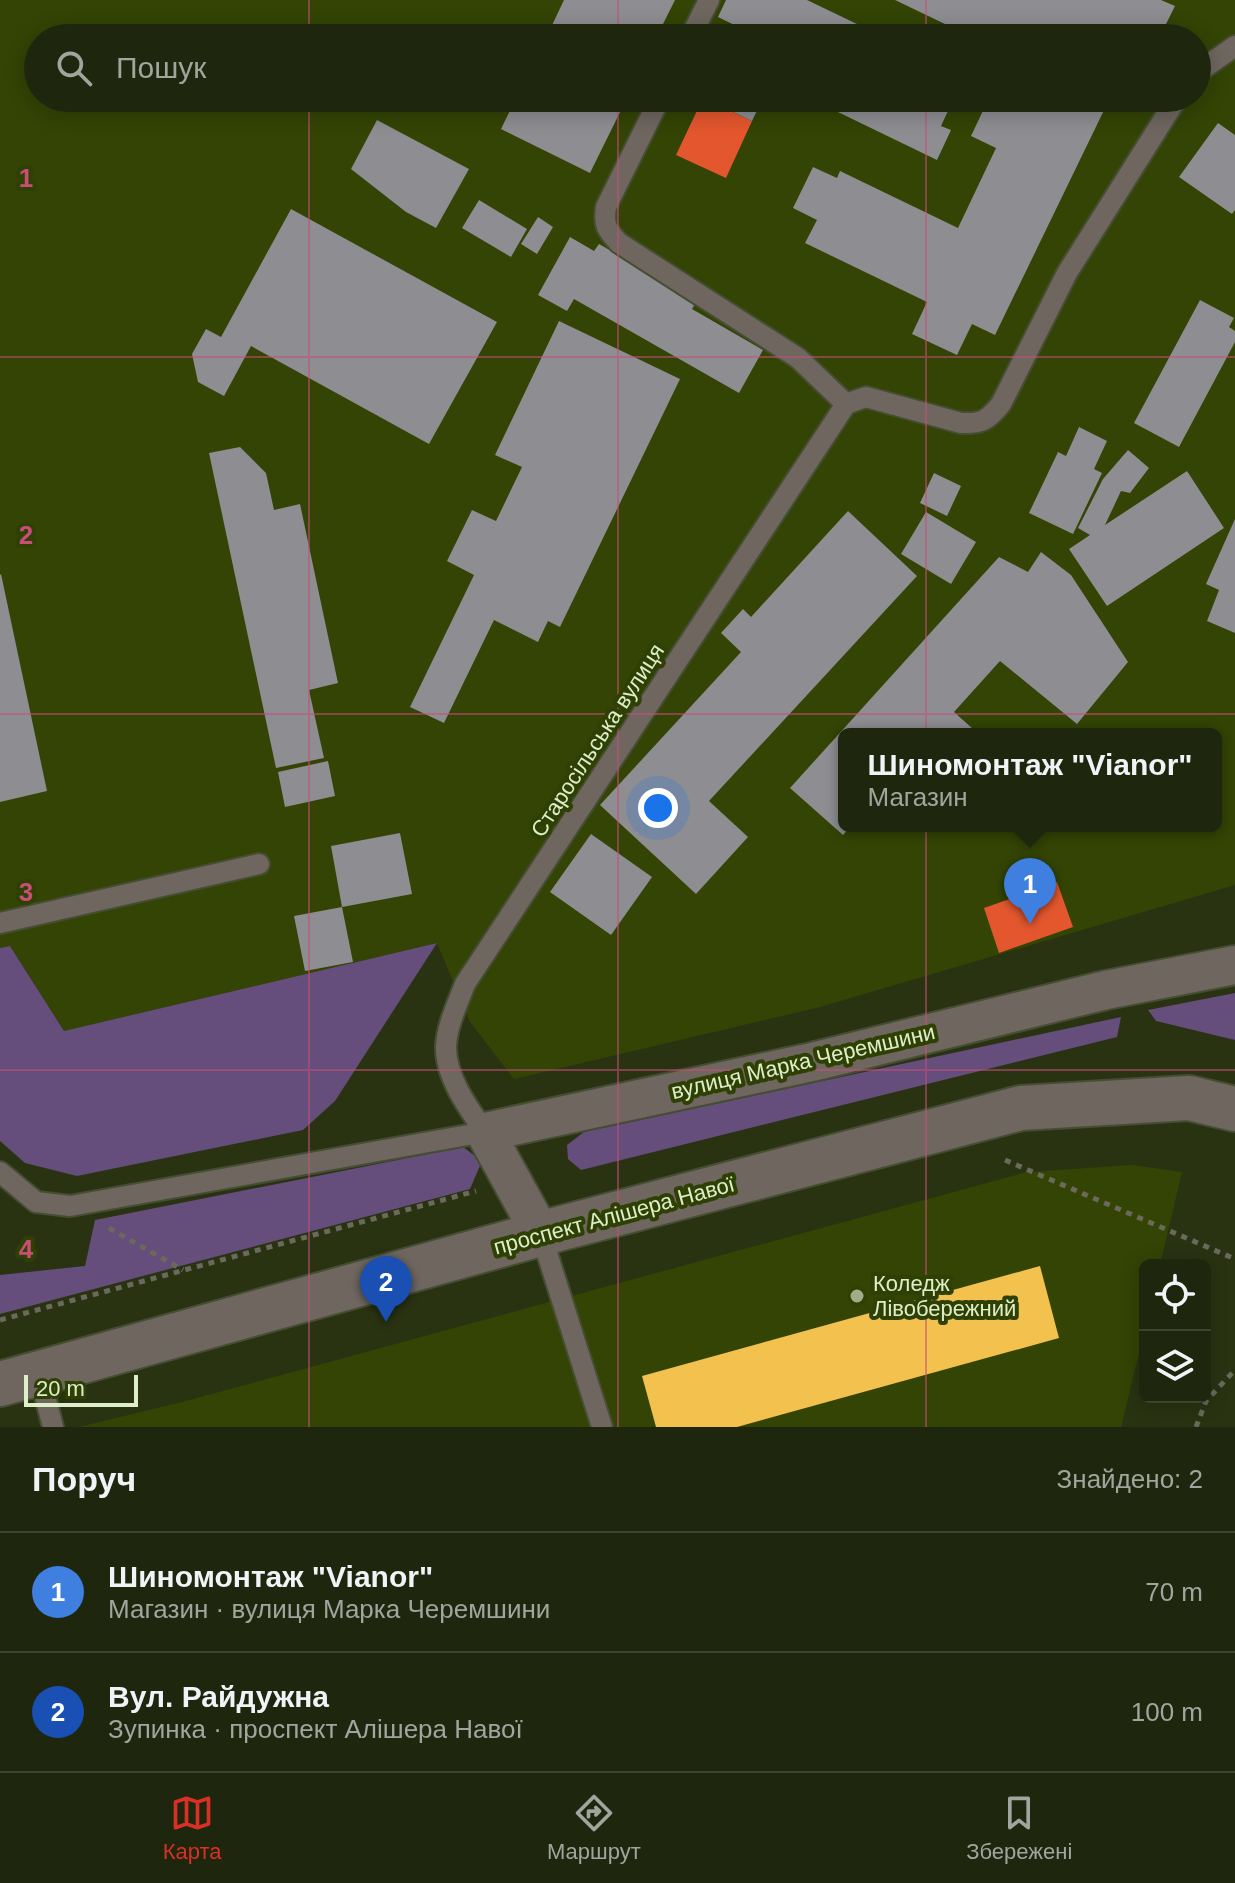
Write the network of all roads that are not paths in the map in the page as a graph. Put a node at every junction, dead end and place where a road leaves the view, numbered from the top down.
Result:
1 (709, 0) edge
2 (697, 24) edge
3 (1235, 46) edge
4 (1211, 63) edge
5 (653, 112) edge
6 (1168, 112) edge
7 (846, 404) junction
8 (259, 864) dead end
9 (0, 923) edge
10 (1235, 965) edge
11 (1235, 1109) edge
12 (485, 1132) junction
13 (0, 1172) edge
14 (541, 1234) junction
15 (20, 1379) edge
16 (53, 1427) edge
17 (602, 1427) edge

1 - 2 lane
3 - 4 lane
5 - 7 lane
6 - 7 lane
7 - 12 lane, Старосільська вулиця
8 - 9 lane
10 - 12 street, вулиця Марка Черемшини
11 - 14 street, проспект Алішера Навої
12 - 13 lane
12 - 14 street
14 - 15 street, проспект Алішера Навої
14 - 17 lane
15 - 16 lane

